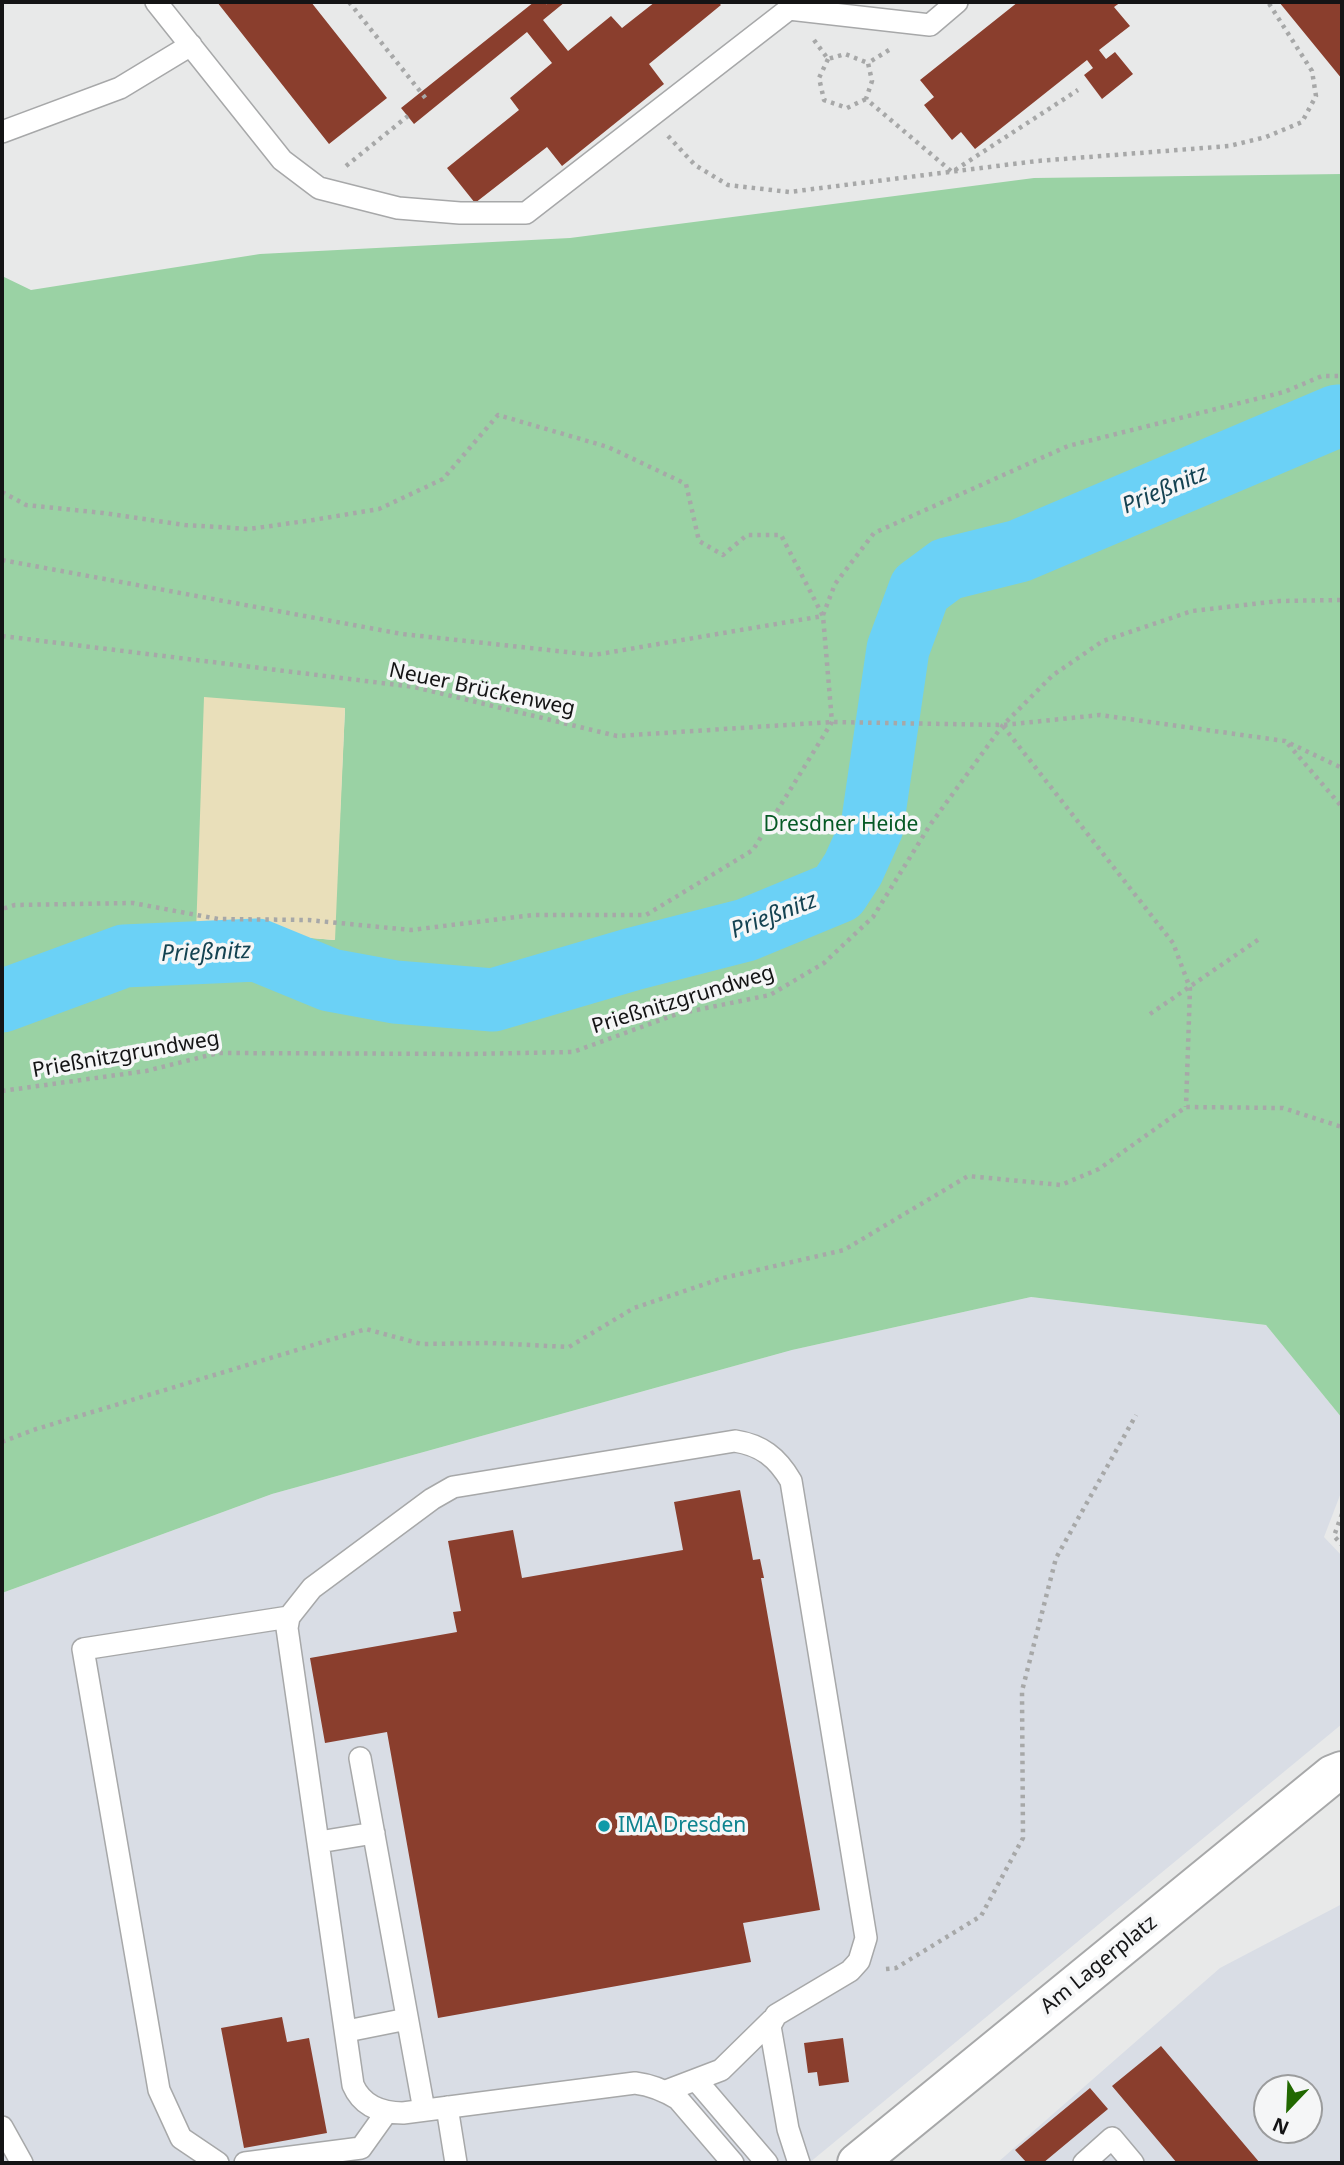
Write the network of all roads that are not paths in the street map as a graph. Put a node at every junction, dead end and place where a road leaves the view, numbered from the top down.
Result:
1 (156, 2) edge
2 (957, 2) edge
3 (793, 6) edge
4 (191, 45) junction
5 (2, 132) edge
6 (289, 1617) junction
7 (360, 1758) dead end
8 (1342, 1771) edge
9 (374, 1833) junction
10 (319, 1842) junction
11 (407, 2019) junction
12 (772, 2020) junction
13 (346, 2031) junction
14 (696, 2080) junction
15 (666, 2091) junction
16 (447, 2107) junction
17 (424, 2109) junction
18 (386, 2113) junction
19 (2, 2127) edge
20 (22, 2163) edge
21 (218, 2163) edge
22 (245, 2163) edge
23 (456, 2163) edge
24 (733, 2163) edge
25 (767, 2163) edge
26 (799, 2163) edge
27 (857, 2163) edge
28 (1084, 2163) edge
29 (1133, 2163) edge

1 - 4 lane
2 - 3 lane
3 - 4 lane
4 - 5 lane
6 - 10 lane
6 - 12 lane
6 - 21 lane
7 - 9 lane
8 - 27 street, Am Lagerplatz
9 - 10 lane
9 - 11 lane
10 - 13 lane
11 - 13 lane
11 - 17 lane
12 - 14 lane
12 - 26 lane
13 - 18 lane
14 - 15 lane
14 - 25 lane
15 - 16 lane
15 - 24 lane
16 - 17 lane
16 - 23 lane
17 - 18 lane
18 - 22 lane
19 - 20 lane
28 - 29 lane

